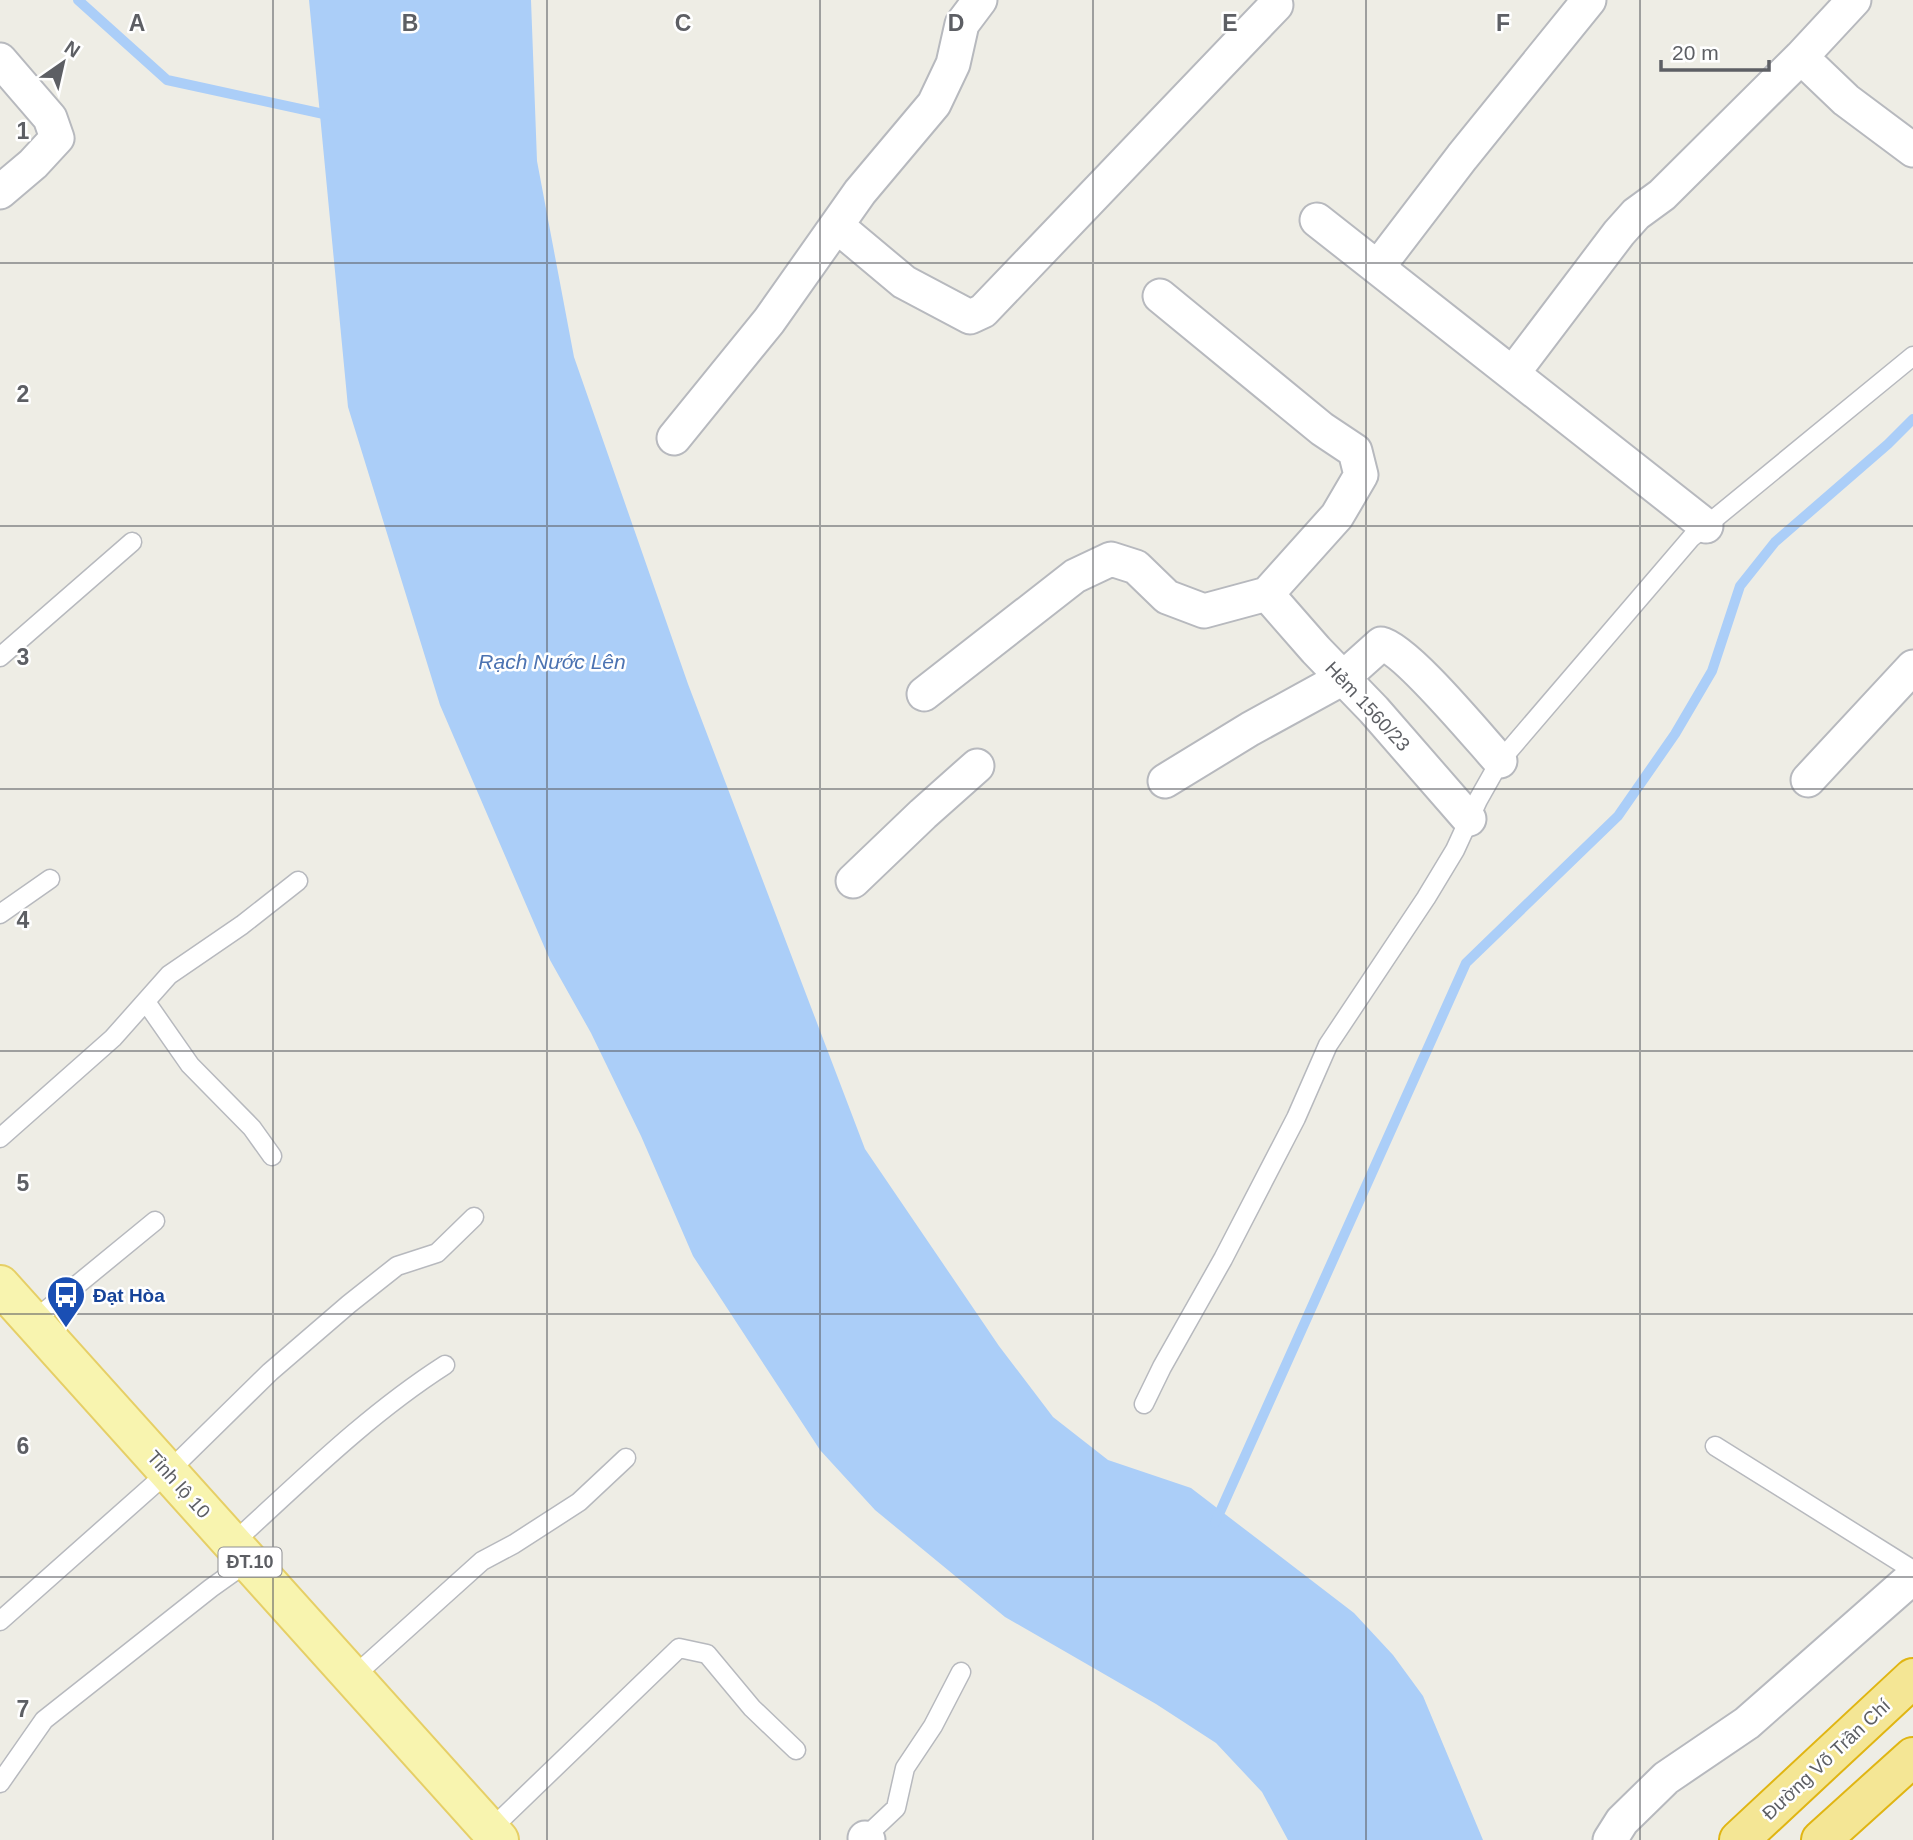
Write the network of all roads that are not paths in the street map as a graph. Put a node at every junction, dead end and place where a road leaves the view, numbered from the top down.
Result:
1 (980, 0) edge
2 (1589, 0) edge
3 (1854, 0) edge
4 (1276, 5) dead end
5 (1801, 57) junction
6 (0, 60) edge
7 (1913, 150) edge
8 (0, 192) edge
9 (1317, 220) dead end
10 (836, 226) junction
11 (1378, 267) junction
12 (1160, 296) dead end
13 (1913, 356) edge
14 (1513, 373) junction
15 (674, 438) dead end
16 (1706, 526) junction
17 (132, 542) dead end
18 (1268, 594) junction
19 (0, 657) edge
20 (1913, 667) edge
21 (1343, 678) junction
22 (924, 694) dead end
23 (1500, 761) junction
24 (977, 766) dead end
25 (1808, 779) dead end
26 (1165, 780) dead end
27 (1469, 819) junction
28 (50, 879) dead end
29 (298, 881) dead end
30 (853, 881) dead end
31 (0, 914) edge
32 (146, 1002) junction
33 (0, 1138) edge
34 (272, 1156) dead end
35 (474, 1217) dead end
36 (155, 1221) dead end
37 (0, 1285) edge
38 (33, 1321) junction
39 (445, 1365) dead end
40 (1144, 1404) dead end
41 (1715, 1446) dead end
42 (626, 1458) dead end
43 (168, 1472) junction
44 (241, 1552) junction
45 (1913, 1570) edge
46 (1913, 1577) edge
47 (0, 1621) edge
48 (961, 1672) dead end
49 (353, 1678) junction
50 (1913, 1678) edge
51 (796, 1750) dead end
52 (1913, 1757) edge
53 (0, 1783) edge
54 (495, 1835) edge
55 (865, 1839) edge
56 (1610, 1840) edge
57 (1739, 1840) edge
58 (1821, 1840) edge

1 - 10 street
2 - 11 street
3 - 5 street
4 - 10 street
5 - 7 street
5 - 14 street
6 - 8 street
9 - 11 street
10 - 15 street
11 - 14 street
12 - 18 street
13 - 16 lane
14 - 16 street
16 - 23 lane
17 - 19 lane
18 - 21 street, Hẻm 1560/23
18 - 22 street
20 - 25 street
21 - 23 street
21 - 26 street
21 - 27 street, Hẻm 1560/23
23 - 27 lane
24 - 30 street
27 - 40 lane
28 - 31 lane
29 - 32 lane
32 - 33 lane
32 - 34 lane
35 - 43 lane
36 - 38 lane
37 - 38 main road, Tỉnh lộ 10 / ĐT.10
38 - 43 main road, Tỉnh lộ 10 / ĐT.10
39 - 44 lane
41 - 45 lane
42 - 49 lane
43 - 44 main road, Tỉnh lộ 10 / ĐT.10
43 - 47 lane
44 - 49 main road, Tỉnh lộ 10 / ĐT.10
44 - 53 lane
46 - 56 street
48 - 55 lane
49 - 54 main road, Tỉnh lộ 10 / ĐT.10
50 - 57 highway, Đường Võ Trần Chí
51 - 54 lane
52 - 58 highway

